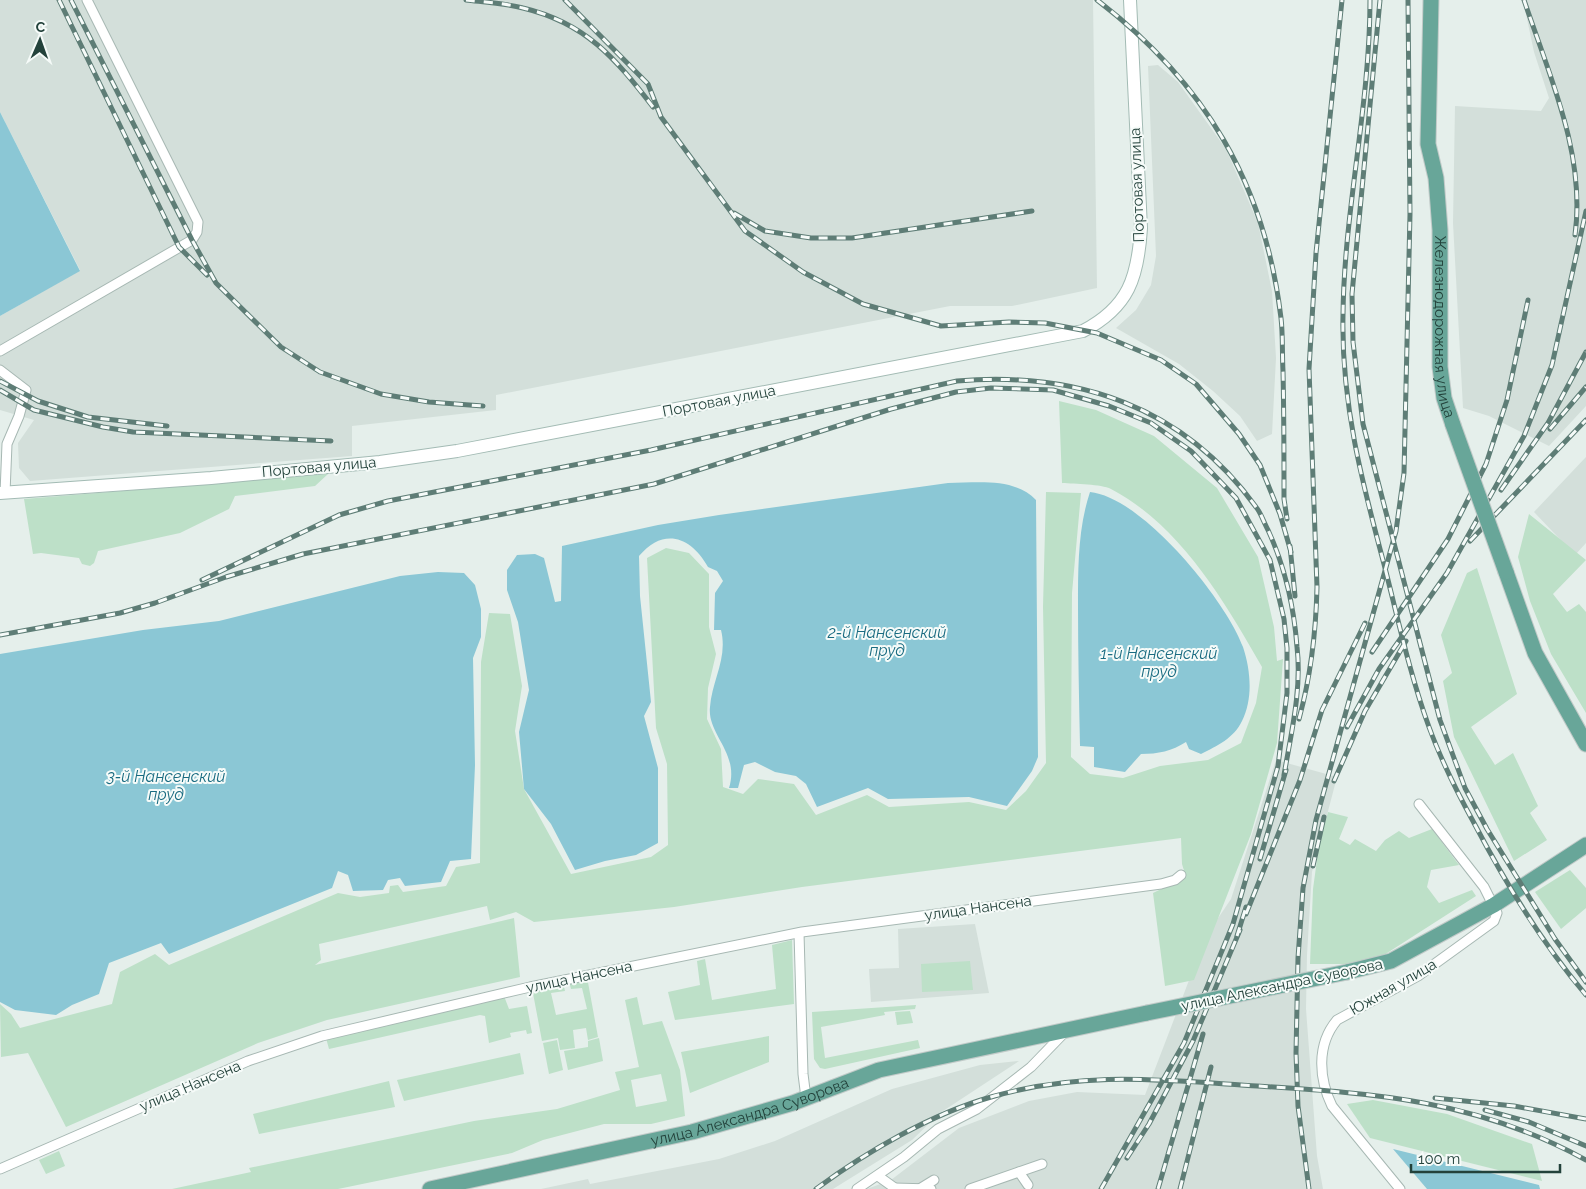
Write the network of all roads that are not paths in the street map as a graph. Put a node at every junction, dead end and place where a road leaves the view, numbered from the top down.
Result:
1 (87, 0) edge
2 (1130, 0) edge
3 (1431, 0) edge
4 (0, 350) edge
5 (0, 370) edge
6 (2, 493) edge
7 (1586, 744) edge
8 (1419, 804) dead end
9 (1586, 845) edge
10 (1181, 875) dead end
11 (1495, 909) junction
12 (799, 933) junction
13 (1068, 1030) junction
14 (806, 1098) junction
15 (1042, 1164) dead end
16 (0, 1168) edge
17 (1019, 1172) junction
18 (878, 1176) junction
19 (932, 1184) edge
20 (1028, 1185) dead end
21 (895, 1188) edge
22 (921, 1188) edge
23 (430, 1189) edge
24 (857, 1189) edge
25 (970, 1189) edge
26 (1400, 1189) edge

1 - 4 street
2 - 6 main road, Портовая улица
3 - 7 main road, Железнодорожная улица, bridge
5 - 6 street
8 - 11 street
9 - 11 main road, улица Александра Суворова
10 - 12 street, улица Нансена
11 - 13 main road, улица Александра Суворова, bridge
11 - 26 street, Южная улица
12 - 14 street
12 - 16 street, улица Нансена
13 - 14 main road, улица Александра Суворова
13 - 18 street
14 - 23 main road, улица Александра Суворова
15 - 17 street
17 - 20 street
17 - 25 street
18 - 21 street
18 - 24 street
19 - 22 street
21 - 22 street

